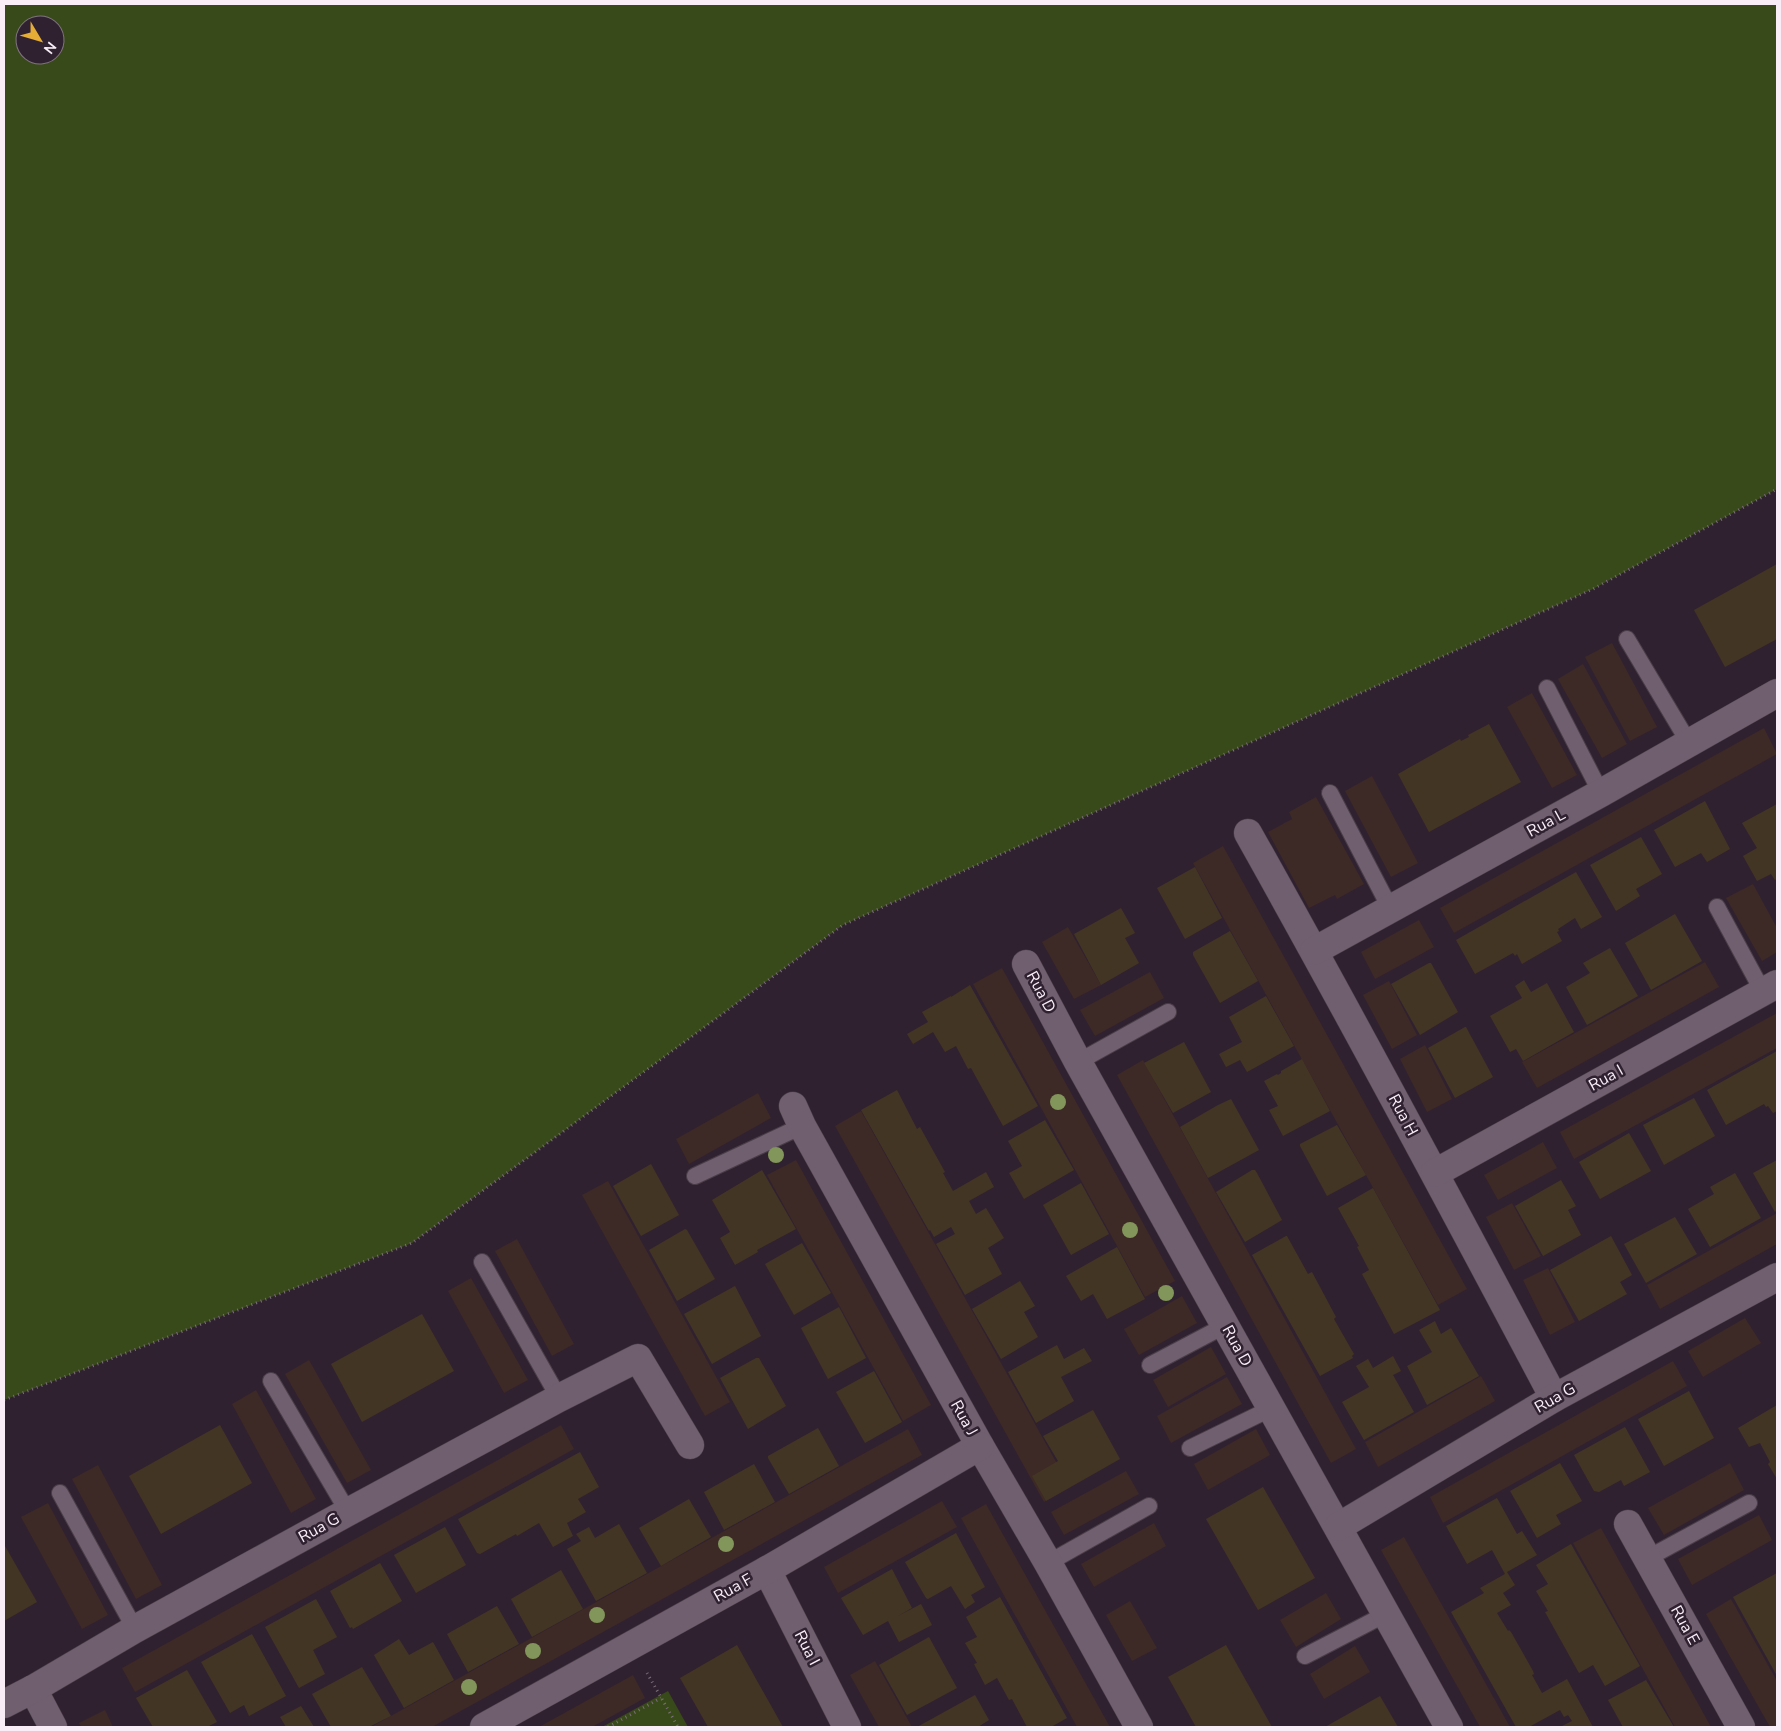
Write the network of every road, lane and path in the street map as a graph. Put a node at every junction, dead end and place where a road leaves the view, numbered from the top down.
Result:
1 (1777, 489) edge
2 (1627, 639) dead end
3 (1547, 688) dead end
4 (1777, 693) edge
5 (1688, 743) junction
6 (1330, 793) dead end
7 (1602, 794) junction
8 (1248, 833) dead end
9 (1717, 907) dead end
10 (1390, 908) junction
11 (1314, 951) junction
12 (1026, 964) dead end
13 (1770, 988) edge
14 (1168, 1012) dead end
15 (1078, 1062) junction
16 (798, 1116) joint
17 (1434, 1173) junction
18 (696, 1176) dead end
19 (482, 1262) dead end
20 (1777, 1277) edge
21 (1226, 1325) junction
22 (1150, 1365) dead end
23 (271, 1381) dead end
24 (559, 1398) junction
25 (1554, 1398) junction
26 (4, 1400) edge
27 (1272, 1408) junction
28 (690, 1445) dead end
29 (980, 1446) junction
30 (1190, 1448) dead end
31 (60, 1493) dead end
32 (1749, 1503) dead end
33 (1149, 1506) dead end
34 (348, 1512) junction
35 (1628, 1524) dead end
36 (1338, 1526) junction
37 (1648, 1558) junction
38 (1048, 1563) junction
39 (767, 1570) junction
40 (1386, 1614) junction
41 (135, 1629) junction
42 (631, 1644) junction
43 (1305, 1656) dead end
44 (33, 1689) junction
45 (661, 1698) junction
46 (4, 1704) edge
47 (54, 1727) edge
48 (484, 1727) edge
49 (608, 1727) edge
50 (678, 1727) edge
51 (846, 1727) edge
52 (1139, 1727) edge
53 (1449, 1727) edge
54 (1741, 1727) edge

1 - 26 path
2 - 5 lane
3 - 7 lane
4 - 5 street, Rua L
5 - 7 street, Rua L
6 - 10 lane
7 - 10 street, Rua L
8 - 11 street, Rua H
9 - 13 lane
10 - 11 street, Rua L
11 - 17 street, Rua H
12 - 15 street, Rua D
13 - 17 street, Rua I
14 - 15 lane
15 - 21 street, Rua D
16 - 18 lane
16 - 29 street, Rua J
17 - 25 street, Rua H
19 - 24 lane
20 - 25 street, Rua G
21 - 22 lane
21 - 27 street, Rua D
23 - 34 lane
24 - 28 street, Rua G
24 - 34 street, Rua G
25 - 36 street, Rua G
27 - 30 lane
27 - 36 street, Rua D
29 - 38 street, Rua J
29 - 39 street, Rua F
31 - 41 lane
32 - 37 lane
33 - 38 lane
34 - 41 street, Rua G
35 - 37 street, Rua E
36 - 40 street, Rua D
37 - 54 street, Rua E
38 - 52 street, Rua J
39 - 42 street, Rua F
39 - 51 street, Rua I
40 - 43 lane
40 - 53 street, Rua D
41 - 44 street, Rua G
42 - 45 path
42 - 48 street, Rua F
44 - 46 street, Rua G
44 - 47 street
45 - 49 path
45 - 50 path

